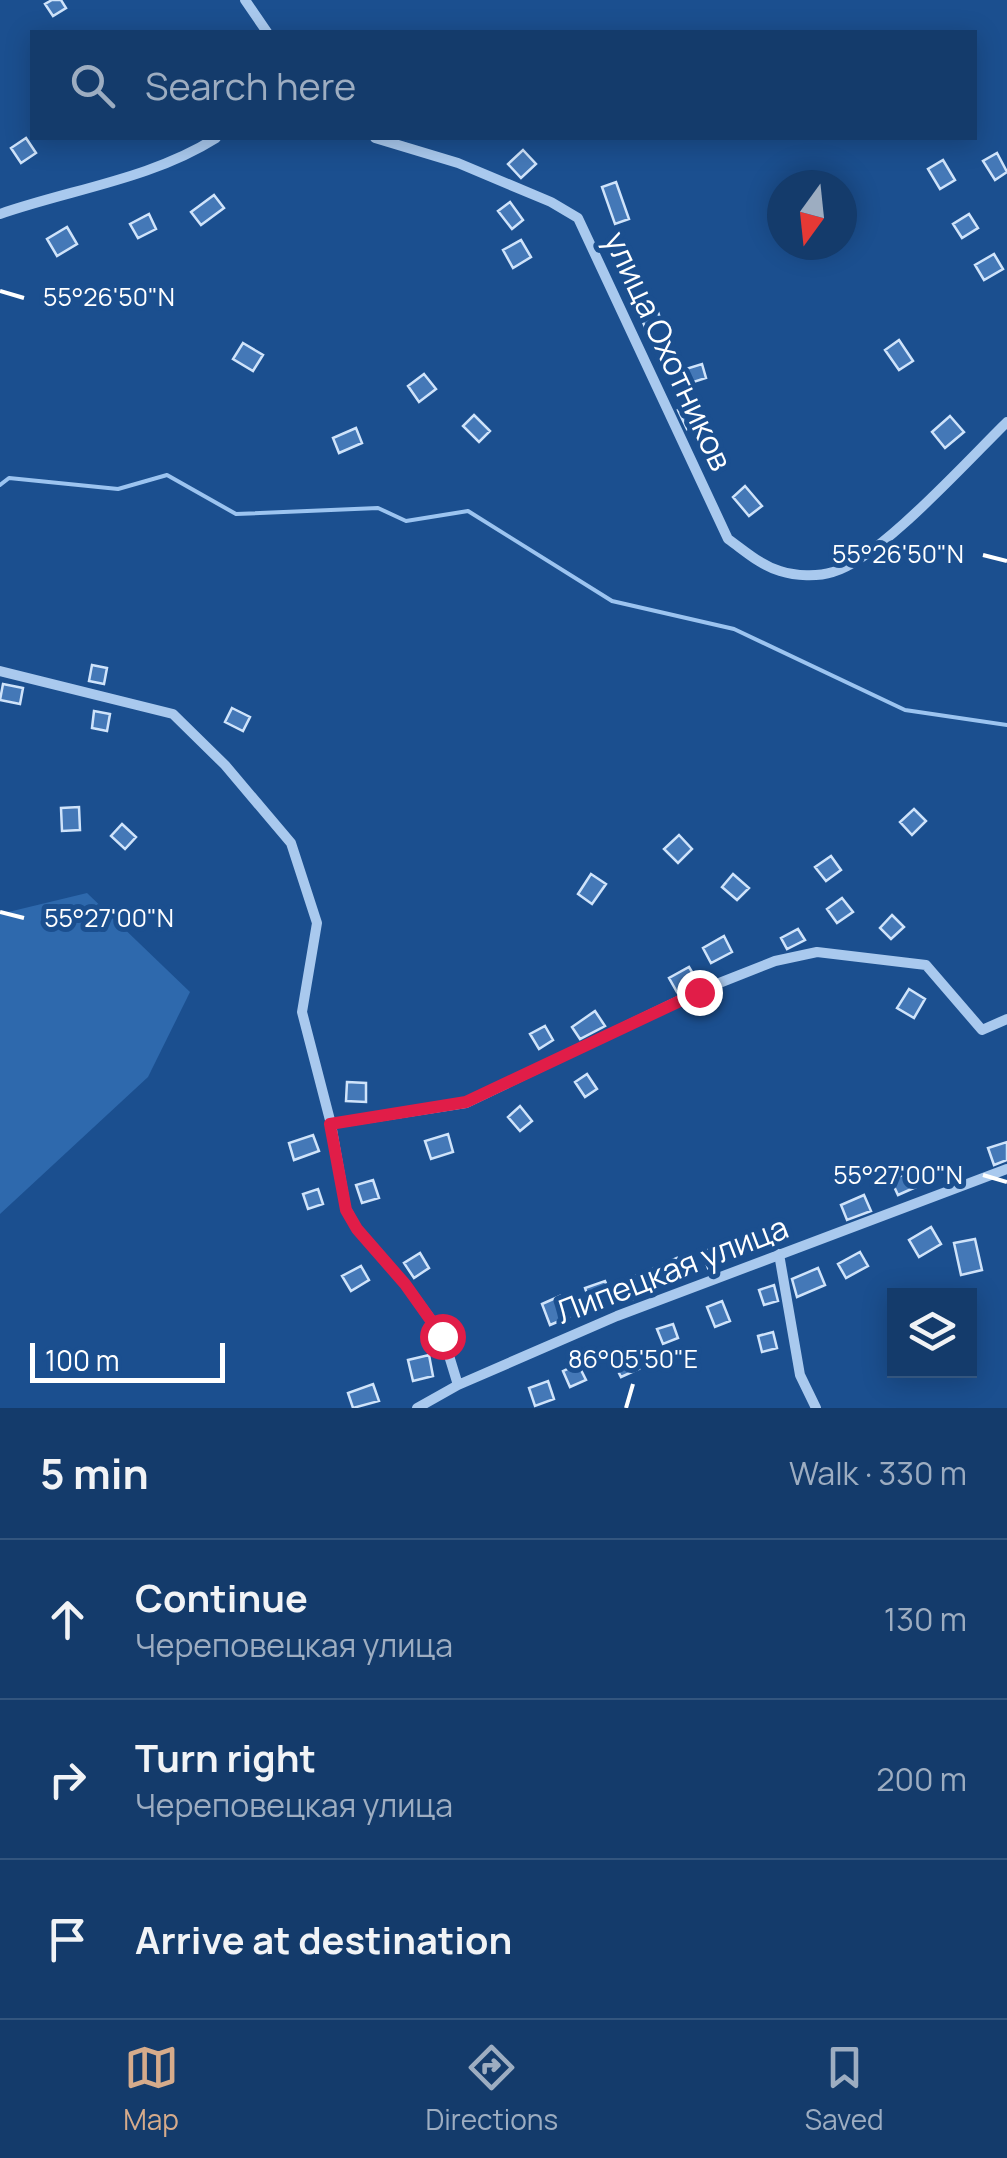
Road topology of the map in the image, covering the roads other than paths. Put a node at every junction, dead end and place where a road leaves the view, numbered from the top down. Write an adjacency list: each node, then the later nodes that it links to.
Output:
1 (246, 0): 2 (street)
2 (265, 30)
3 (213, 140): 5 (street)
4 (382, 140): 6 (street, улица Охотников)
5 (0, 214)
6 (1007, 422)
7 (0, 671): 9 (street)
8 (1007, 1018): 9 (street)
9 (330, 1124): 12 (street)
10 (1007, 1169): 11 (street, Липецкая улица)
11 (779, 1254): 12 (street, Липецкая улица); 14 (street)
12 (458, 1385): 13 (street, Липецкая улица)
13 (417, 1408)
14 (816, 1408)

